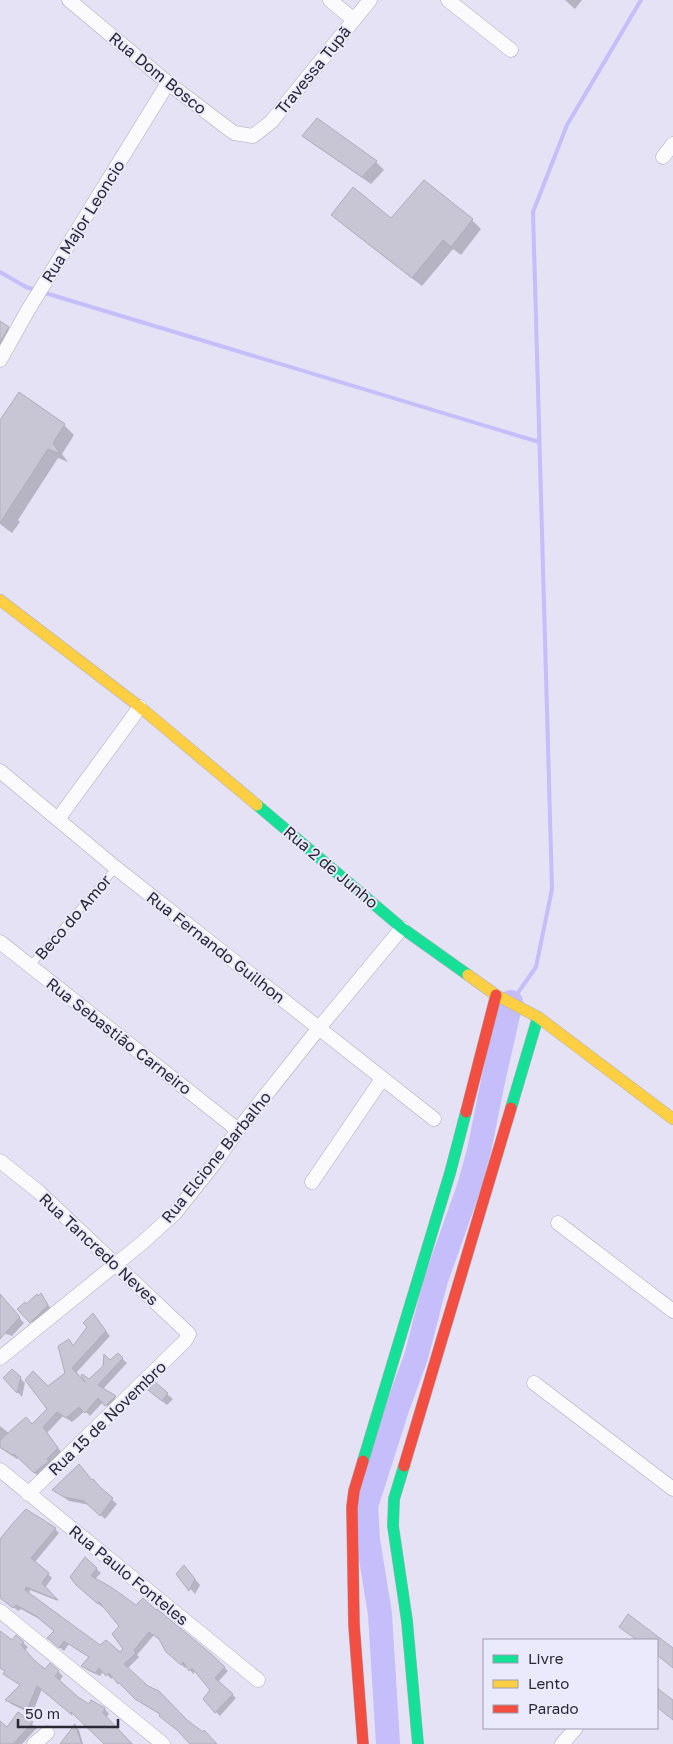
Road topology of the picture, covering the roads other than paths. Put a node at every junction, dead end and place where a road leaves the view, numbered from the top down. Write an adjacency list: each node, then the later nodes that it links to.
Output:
1 (69, 0): 7 (street, Rua Dom Bosco)
2 (330, 0): 5 (street)
3 (370, 0): 5 (street, Travessa Tupã)
4 (448, 0): 6 (street)
5 (354, 20): 8 (street, Travessa Tupã)
6 (511, 50)
7 (168, 83): 8 (street, Rua Dom Bosco); 11 (street, Rua Major Leoncio)
8 (253, 136)
9 (673, 144): 10 (street)
10 (662, 157)
11 (0, 360)
12 (0, 600): 13 (street, Rua 2 de Junho)
13 (140, 707): 15 (street); 17 (street, Rua 2 de Junho)
14 (0, 772): 15 (street, Rua Fernando Guilhon)
15 (58, 819): 16 (street, Rua Fernando Guilhon)
16 (116, 868): 19 (lane, Beco do Amor); 22 (street, Rua Fernando Guilhon)
17 (402, 928): 20 (street, Rua 2 de Junho); 22 (street, Rua Elcione Barbalho)
18 (0, 942): 19 (street, Rua Sebastião Carneiro)
19 (30, 966): 26 (street, Rua Sebastião Carneiro)
20 (496, 995): 21 (street, Rua 2 de Junho); 44 (street)
21 (538, 1018): 24 (street, Rua 2 de Junho); 45 (street)
22 (319, 1028): 23 (street, Rua Fernando Guilhon); 26 (street, Rua Elcione Barbalho)
23 (382, 1079): 25 (street, Rua Fernando Guilhon); 28 (street)
24 (673, 1118)
25 (434, 1120)
26 (238, 1130): 30 (street, Rua Elcione Barbalho)
27 (0, 1161): 30 (street, Rua Tancredo Neves)
28 (312, 1182)
29 (558, 1223): 31 (street)
30 (116, 1264): 32 (street, Rua Tancredo Neves); 33 (street, Rua Elcione Barbalho)
31 (673, 1311)
32 (185, 1341): 37 (street, Rua 15 de Novembro)
33 (2, 1352)
34 (534, 1383): 36 (street)
35 (0, 1470): 37 (street, Rua Paulo Fonteles)
36 (673, 1489)
37 (28, 1494): 39 (street, Rua Paulo Fonteles)
38 (0, 1611): 43 (street)
39 (258, 1680)
40 (575, 1729): 46 (street)
41 (47, 1733): 42 (street)
42 (34, 1744)
43 (163, 1744)
44 (363, 1744)
45 (418, 1744)
46 (562, 1744)

